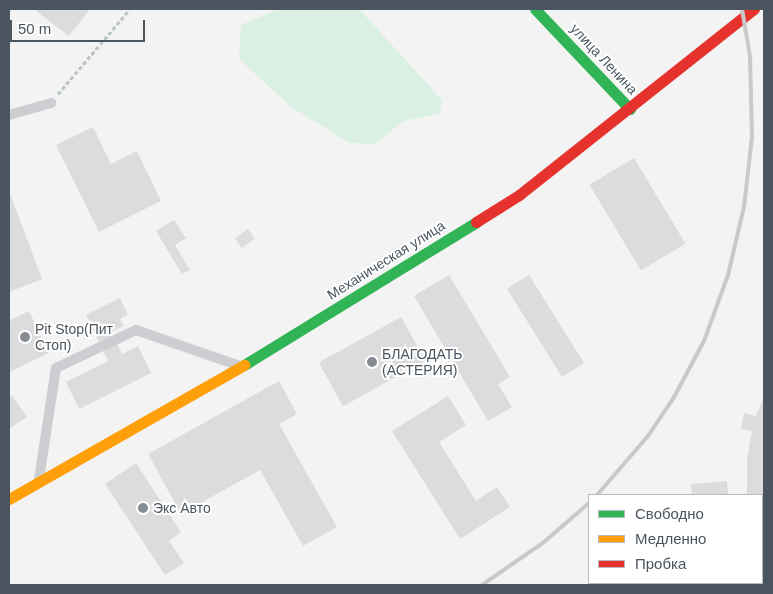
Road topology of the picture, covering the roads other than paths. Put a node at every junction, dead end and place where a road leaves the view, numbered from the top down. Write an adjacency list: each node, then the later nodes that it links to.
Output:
1 (535, 9): 4 (main road, улица Ленина)
2 (754, 9): 4 (main road, Механическая улица)
3 (50, 103): 5 (lane)
4 (630, 109): 6 (main road, Механическая улица)
5 (9, 115)
6 (243, 367): 7 (main road, Механическая улица); 7 (lane)
7 (38, 482): 8 (main road, Механическая улица)
8 (9, 499)

